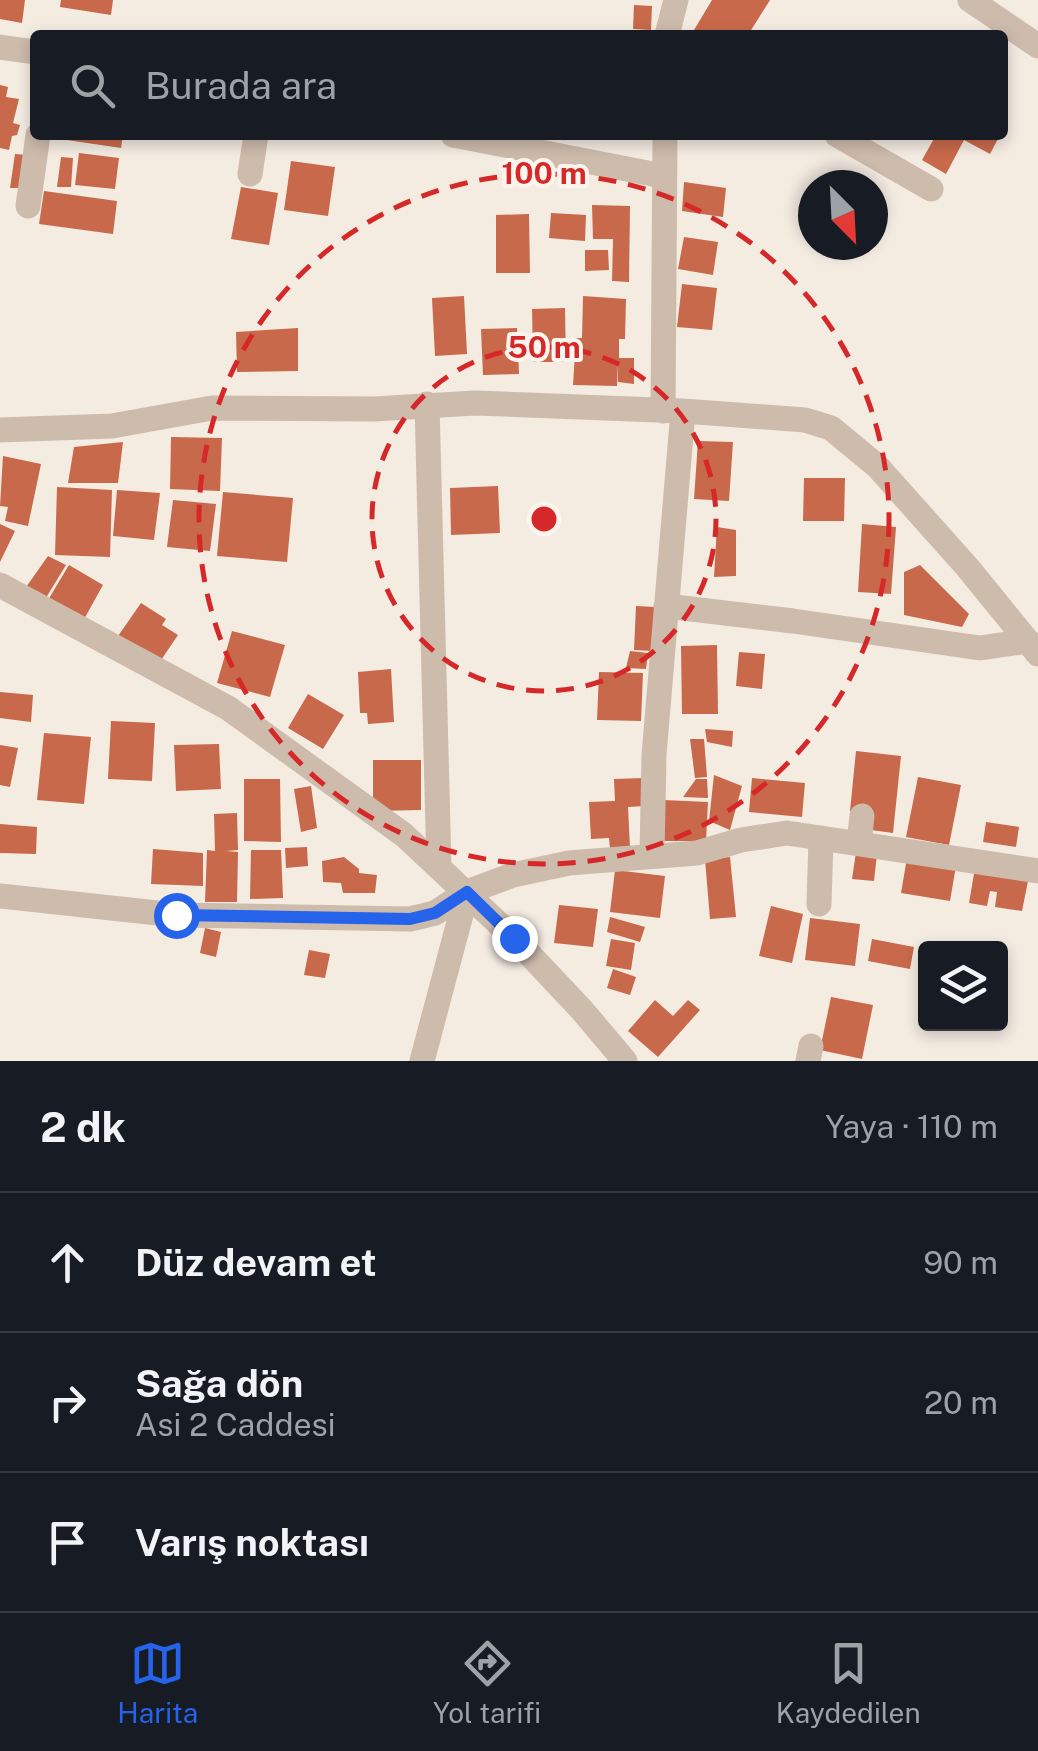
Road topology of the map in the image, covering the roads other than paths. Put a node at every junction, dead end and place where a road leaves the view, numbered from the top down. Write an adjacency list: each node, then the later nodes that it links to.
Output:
1 (676, 0): 3 (street)
2 (970, 0): 4 (street)
3 (667, 30)
4 (1038, 46)
5 (0, 47): 6 (street)
6 (30, 51)
7 (37, 140): 15 (street)
8 (255, 140): 12 (street)
9 (479, 140): 13 (street)
10 (666, 140): 13 (street)
11 (846, 140): 14 (street)
12 (250, 174)
13 (663, 176): 17 (street)
14 (931, 188)
15 (28, 206)
16 (428, 404): 17 (street); 18 (street); 26 (street)
17 (673, 411): 20 (street); 21 (street)
18 (0, 430)
19 (2, 595): 26 (street)
20 (666, 606): 21 (street); 25 (street)
21 (1033, 648)
22 (862, 816): 24 (street)
23 (822, 838): 24 (street); 25 (street); 30 (street)
24 (859, 843): 27 (street)
25 (652, 854): 28 (street)
26 (439, 867): 28 (street)
27 (1038, 871)
28 (467, 892): 29 (street); 31 (street); 32 (street)
29 (0, 896)
30 (819, 904)
31 (422, 1061)
32 (625, 1061)

